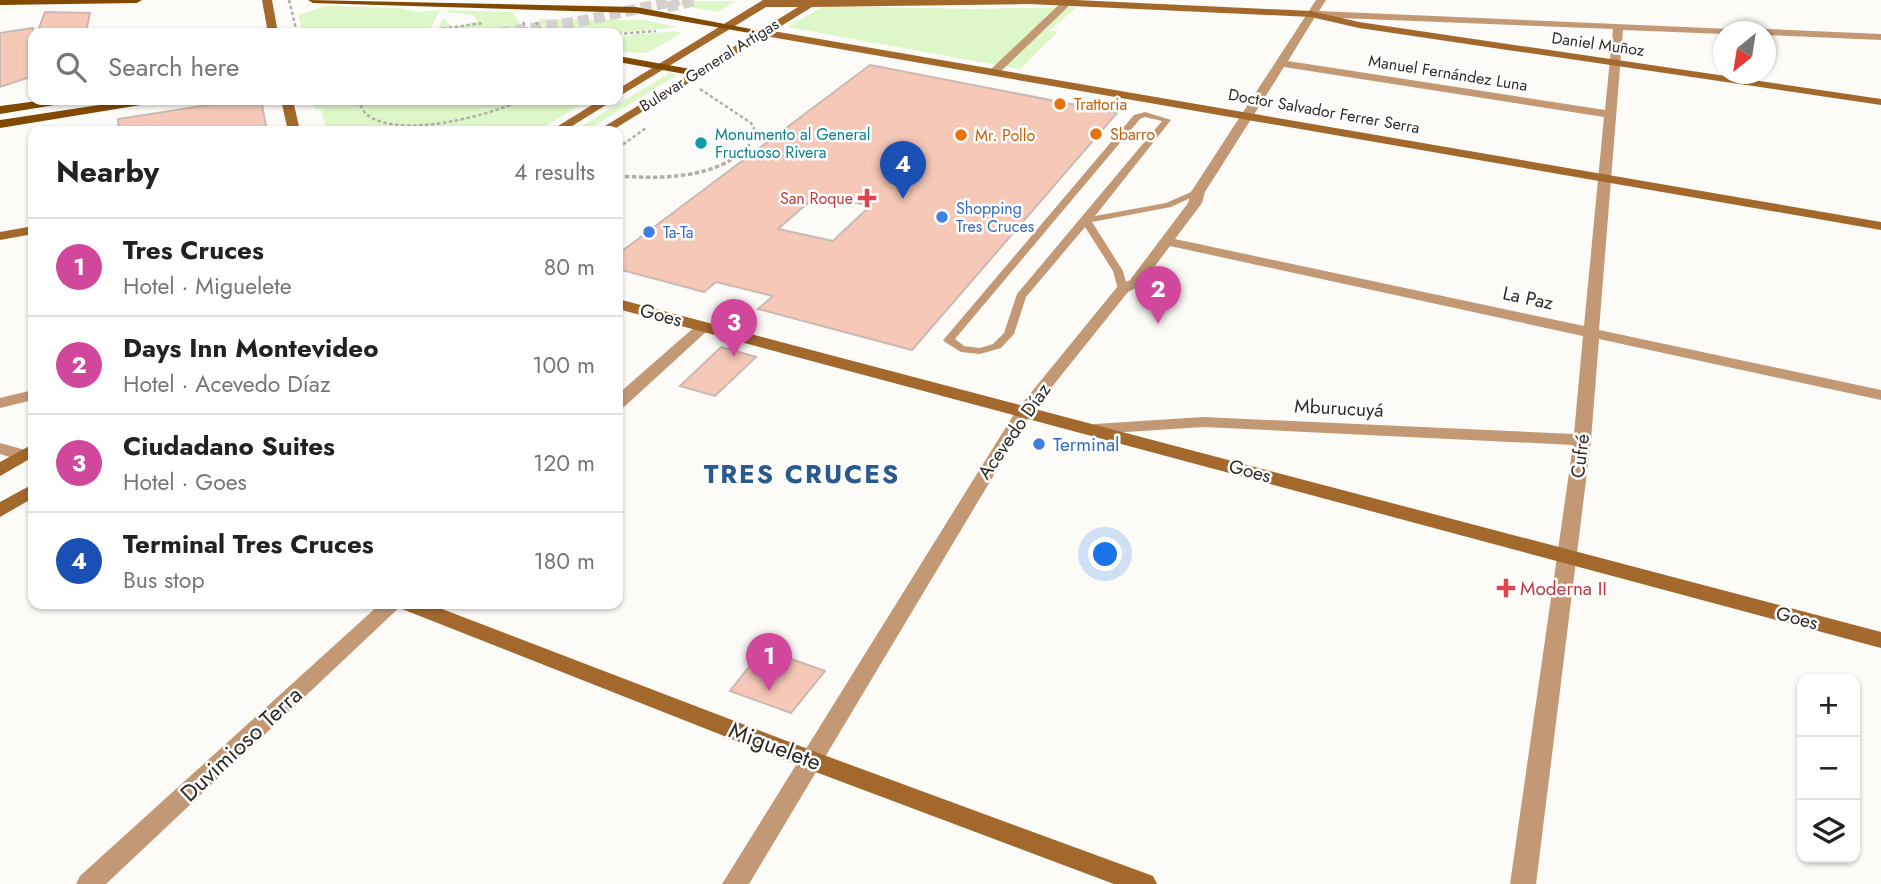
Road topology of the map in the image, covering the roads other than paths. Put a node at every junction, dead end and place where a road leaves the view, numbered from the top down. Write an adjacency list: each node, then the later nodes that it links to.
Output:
1 (136, 0): 8 (main road)
2 (267, 0): 14 (street)
3 (313, 0): 12 (main road)
4 (1014, 0): 6 (street)
5 (1321, 0): 11 (street, Acevedo Díaz)
6 (1036, 1): 7 (street, Daniel Muñoz); 10 (street)
7 (1069, 1): 11 (street, Daniel Muñoz); 23 (street)
8 (0, 2)
9 (766, 2): 10 (street); 12 (street, Bulevar General Artigas)
10 (812, 2): 16 (street, Bulevar General Artigas)
11 (1311, 14): 13 (street); 20 (street, Acevedo Díaz); 21 (street, Daniel Muñoz)
12 (727, 26): 16 (main road); 22 (street, Bulevar General Artigas)
13 (1618, 26): 15 (street); 21 (street, Cufré)
14 (272, 28)
15 (1713, 30)
16 (761, 32): 23 (street, Doctor Salvador Ferrer Serra); 24 (street, Bulevar General Artigas)
17 (1776, 32): 18 (street)
18 (1881, 37)
19 (623, 60): 22 (main road)
20 (1282, 63): 35 (street, Manuel Fernández Luna); 36 (street, Acevedo Díaz)
21 (1615, 63): 27 (street, Daniel Muñoz); 35 (street, Cufré)
22 (662, 67): 24 (main road); 25 (street, Bulevar General Artigas)
23 (994, 72): 36 (street, Doctor Salvador Ferrer Serra)
24 (696, 73): 41 (street, Bulevar General Artigas)
25 (623, 90)
26 (28, 100): 28 (main road)
27 (1881, 103)
28 (0, 104)
29 (33, 105): 34 (main road)
30 (81, 105): 37 (main road)
31 (121, 105): 38 (main road)
32 (288, 105): 39 (street)
33 (600, 105): 40 (street, Bulevar General Artigas)
34 (0, 110)
35 (1610, 114): 42 (street, Cufré)
36 (1246, 115): 42 (street, Doctor Salvador Ferrer Serra); 43 (street, Acevedo Díaz)
37 (0, 118)
38 (0, 124)
39 (293, 126)
40 (564, 126)
41 (611, 126)
42 (1603, 177): 45 (street, Doctor Salvador Ferrer Serra); 52 (street, Cufré)
43 (1198, 192): 44 (lane); 48 (street, Acevedo Díaz)
44 (1086, 220): 44 (lane); 49 (lane)
45 (1881, 226)
46 (28, 231): 47 (street)
47 (0, 236)
48 (1166, 242): 49 (street, Acevedo Díaz); 52 (street, La Paz)
49 (1123, 289): 57 (street, Acevedo Díaz)
50 (623, 305): 51 (street, Goes)
51 (703, 327): 55 (street); 57 (street, Goes)
52 (1593, 333): 53 (street, La Paz); 59 (street, Cufré)
53 (1881, 395)
54 (28, 396): 56 (street)
55 (623, 399)
56 (0, 403)
57 (1024, 411): 58 (street, Goes); 70 (street, Acevedo Díaz)
58 (1095, 429): 59 (street, Mburucuyá); 66 (street, Goes)
59 (1582, 440): 66 (street, Cufré)
60 (0, 448): 61 (street)
61 (28, 454)
62 (28, 455): 63 (street)
63 (0, 470)
64 (28, 493): 65 (street)
65 (0, 511)
66 (1568, 557): 69 (street, Goes); 74 (street, Cufré)
67 (388, 609): 71 (street, Duvimioso Terra)
68 (422, 609): 70 (street, Miguelete)
69 (1881, 640)
70 (813, 761): 72 (street, Acevedo Díaz); 73 (street, Miguelete)
71 (89, 884)
72 (735, 884)
73 (1141, 884)
74 (1523, 884)

